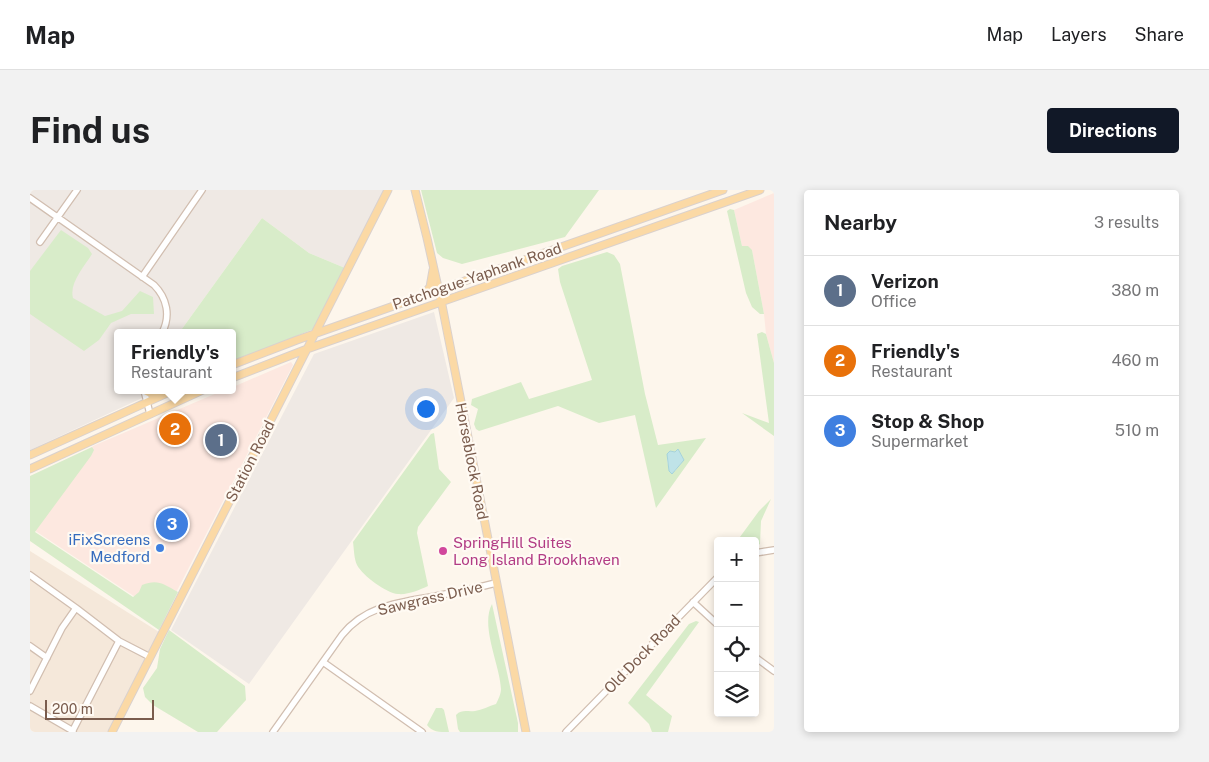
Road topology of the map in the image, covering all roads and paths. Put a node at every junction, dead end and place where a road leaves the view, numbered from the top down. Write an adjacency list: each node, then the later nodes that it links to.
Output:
1 (77, 190): 9 (street)
2 (202, 190): 14 (street)
3 (388, 190): 21 (main road, Station Road)
4 (415, 190): 13 (main road, Horseblock Road)
5 (760, 190): 8 (main road, Patchogue-Yaphank Road)
6 (721, 191): 8 (main road); 10 (main road, Patchogue-Yaphank Road)
7 (30, 198): 9 (street)
8 (722, 203): 11 (main road, Patchogue-Yaphank Road)
9 (57, 218): 12 (street); 14 (street)
10 (617, 227): 11 (main road); 15 (main road, Patchogue-Yaphank Road)
11 (621, 239): 17 (main road, Patchogue-Yaphank Road)
12 (40, 242)
13 (434, 266): 15 (main road); 16 (main road, Horseblock Road); 18 (main road)
14 (142, 277): 23 (street)
15 (466, 281): 16 (main road, Patchogue-Yaphank Road)
16 (439, 291): 18 (main road, Patchogue-Yaphank Road); 19 (main road, Horseblock Road)
17 (456, 297): 19 (main road, Patchogue-Yaphank Road); 25 (main road)
18 (417, 298): 22 (main road, Patchogue-Yaphank Road)
19 (441, 302): 20 (main road, Patchogue-Yaphank Road); 25 (main road, Horseblock Road)
20 (412, 312): 25 (main road); 26 (main road, Patchogue-Yaphank Road)
21 (323, 317): 22 (main road); 24 (main road, Station Road)
22 (340, 325): 24 (main road, Patchogue-Yaphank Road)
23 (163, 329)
24 (315, 334): 26 (main road, Station Road); 28 (main road, Patchogue-Yaphank Road)
25 (447, 334): 42 (main road, Horseblock Road)
26 (308, 349): 27 (main road, Patchogue-Yaphank Road); 29 (main road, Station Road)
27 (270, 363): 29 (main road); 30 (main road)
28 (236, 364)
29 (298, 368): 48 (main road, Station Road)
30 (236, 376)
31 (145, 394): 34 (street)
32 (164, 394): 34 (main road)
33 (195, 394): 35 (main road)
34 (146, 402): 35 (street); 36 (main road)
35 (150, 414): 37 (main road)
36 (30, 455)
37 (30, 469)
38 (774, 550): 39 (street)
39 (759, 552)
40 (30, 575): 44 (street)
41 (714, 581): 43 (street, Old Dock Road)
42 (496, 583): 51 (street, Sawgrass Drive); 59 (main road, Horseblock Road)
43 (693, 602): 45 (street); 60 (street, Old Dock Road)
44 (76, 608): 46 (street); 49 (street)
45 (714, 622)
46 (119, 641): 48 (street); 55 (street)
47 (30, 646): 49 (street)
48 (150, 657): 56 (main road, Station Road)
49 (47, 658): 53 (street)
50 (759, 660): 52 (street)
51 (323, 662): 57 (street, Sawgrass Drive); 58 (street)
52 (774, 671)
53 (30, 691)
54 (30, 706): 55 (street)
55 (73, 732)
56 (112, 732)
57 (273, 732)
58 (422, 732)
59 (526, 732)
60 (566, 732)

